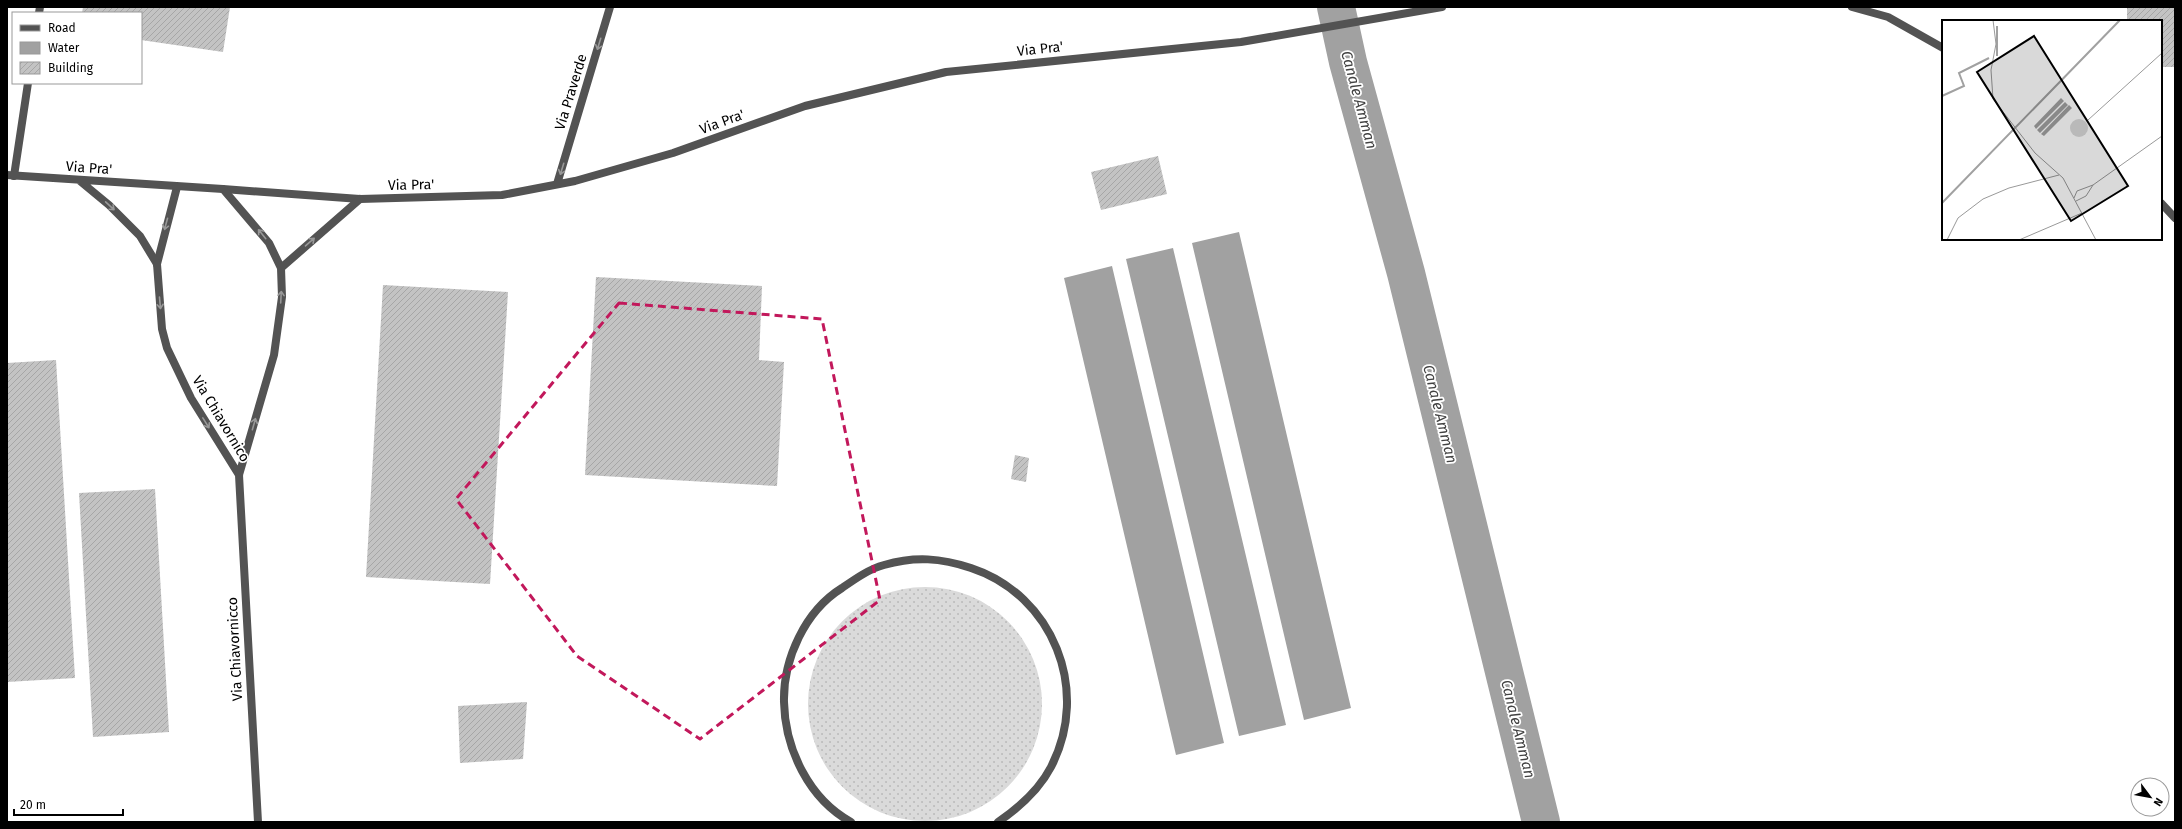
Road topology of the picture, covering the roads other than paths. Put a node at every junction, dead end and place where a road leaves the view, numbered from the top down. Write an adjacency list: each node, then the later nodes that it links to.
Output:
1 (610, 7): 8 (street, Via Praverde, one-way to 8)
2 (1442, 7): 8 (street, Via Pra')
3 (1852, 7): 4 (street)
4 (1942, 47)
5 (28, 84): 6 (street)
6 (10, 176): 7 (street, Via Pra')
7 (80, 181): 9 (street, Via Pra'); 14 (street, Via Chiavornico, one-way to 14)
8 (558, 184): 11 (street, Via Pra')
9 (177, 186): 10 (street, Via Pra'); 14 (street, Via Chiavornico, one-way to 14)
10 (223, 189): 11 (street, Via Pra'); 15 (street, Via Chiavornico, one-way to 10)
11 (360, 199): 15 (street, one-way to 11)
12 (2162, 204): 13 (street)
13 (2175, 218)
14 (157, 264): 16 (street, Via Chiavornico, one-way to 16)
15 (281, 268): 16 (street, Via Chiavornico, one-way to 15)
16 (239, 474): 17 (street, Via Chiavornicco)
17 (258, 822)
18 (852, 822): 19 (street)
19 (998, 822)

